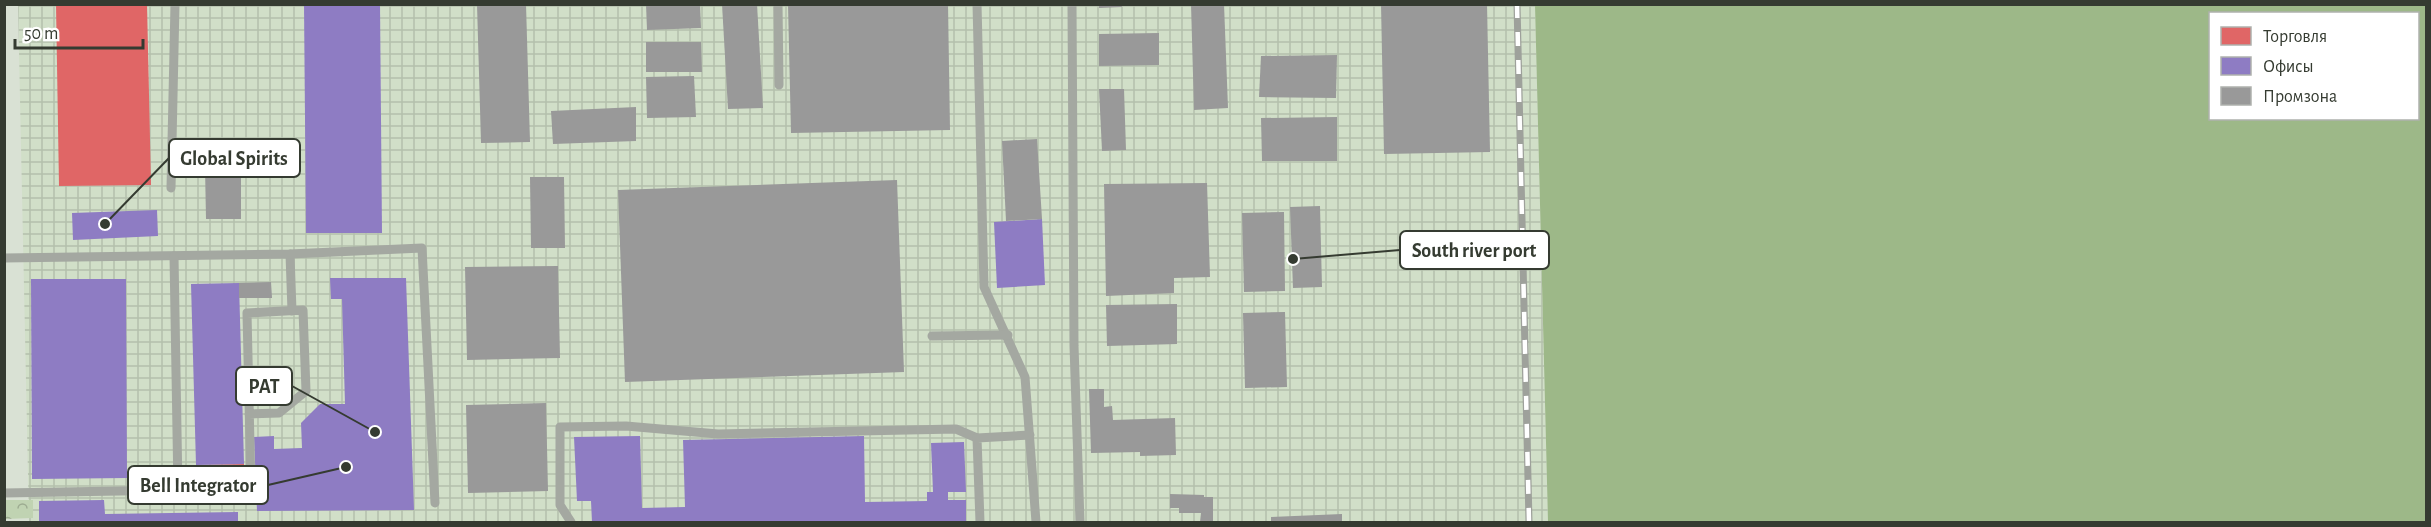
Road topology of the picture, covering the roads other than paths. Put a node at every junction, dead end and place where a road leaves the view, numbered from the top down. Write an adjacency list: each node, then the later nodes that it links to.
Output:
1 (175, 4): 6 (lane)
2 (778, 4): 5 (lane)
3 (977, 4): 11 (lane)
4 (1072, 4): 22 (lane)
5 (779, 85)
6 (171, 188)
7 (290, 254): 8 (lane); 10 (lane); 18 (lane)
8 (174, 256): 9 (lane); 16 (lane)
9 (4, 258)
10 (292, 311): 13 (lane); 13 (lane)
11 (1008, 335): 12 (lane); 14 (lane)
12 (932, 336)
13 (249, 414): 16 (lane)
14 (1030, 435): 15 (lane); 21 (lane)
15 (976, 438): 19 (lane); 20 (lane)
16 (178, 490): 17 (lane)
17 (4, 493)
18 (435, 503)
19 (571, 522)
20 (980, 522)
21 (1036, 522)
22 (1080, 522)

